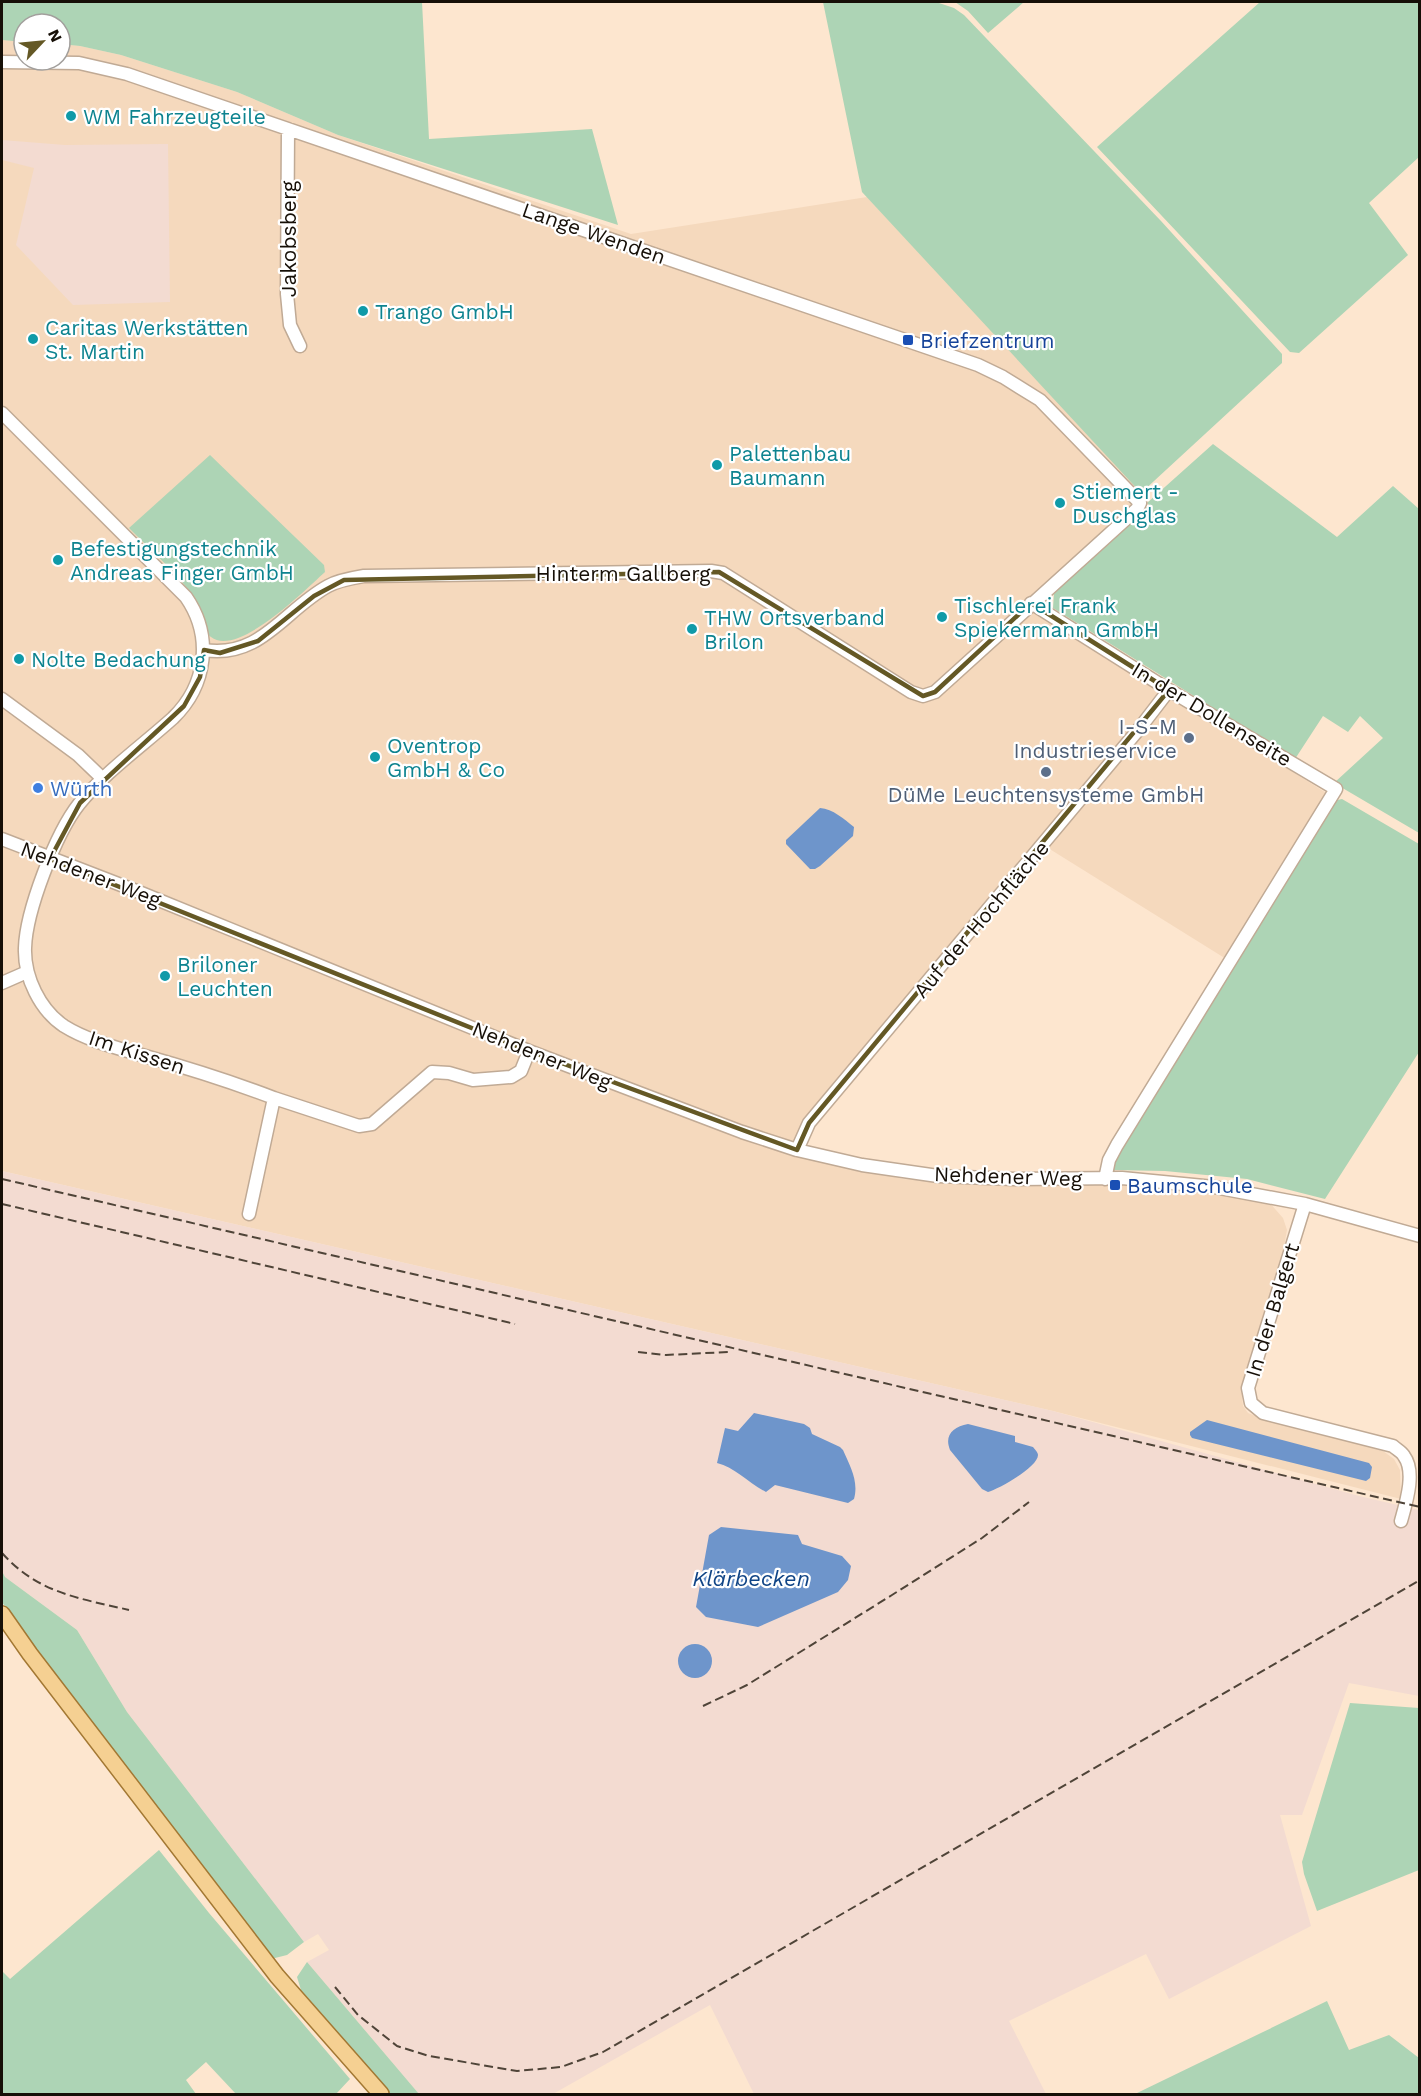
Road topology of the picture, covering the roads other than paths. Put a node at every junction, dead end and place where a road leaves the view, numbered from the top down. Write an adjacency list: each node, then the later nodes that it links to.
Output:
1 (2, 62): 2 (street, Lange Wenden)
2 (288, 129): 3 (street, Jakobsberg); 5 (street, Lange Wenden)
3 (300, 346)
4 (2, 413): 6 (street)
5 (1031, 603): 6 (street, Hinterm Gallberg); 7 (street, In der Dollenseite)
6 (204, 650): 9 (street)
7 (1170, 690): 10 (street, In der Dollenseite); 17 (street, Auf der Hochfläche)
8 (2, 699): 9 (street)
9 (104, 780): 12 (street)
10 (1336, 789): 18 (street, Nehdener Weg)
11 (2, 839): 12 (street, Nehdener Weg)
12 (50, 859): 13 (street, Im Kissen); 15 (street, Nehdener Weg)
13 (27, 972): 14 (street); 16 (street, Im Kissen)
14 (2, 983)
15 (529, 1051): 16 (street, Im Kissen); 17 (street, Nehdener Weg)
16 (274, 1098): 20 (street)
17 (797, 1150): 18 (street, Nehdener Weg)
18 (1105, 1179): 19 (street, Nehdener Weg)
19 (1305, 1203): 21 (street, Nehdener Weg); 22 (street, In der Balgert)
20 (249, 1214)
21 (1419, 1236)
22 (1401, 1521)
23 (2, 1614): 24 (main road)
24 (381, 2094)

